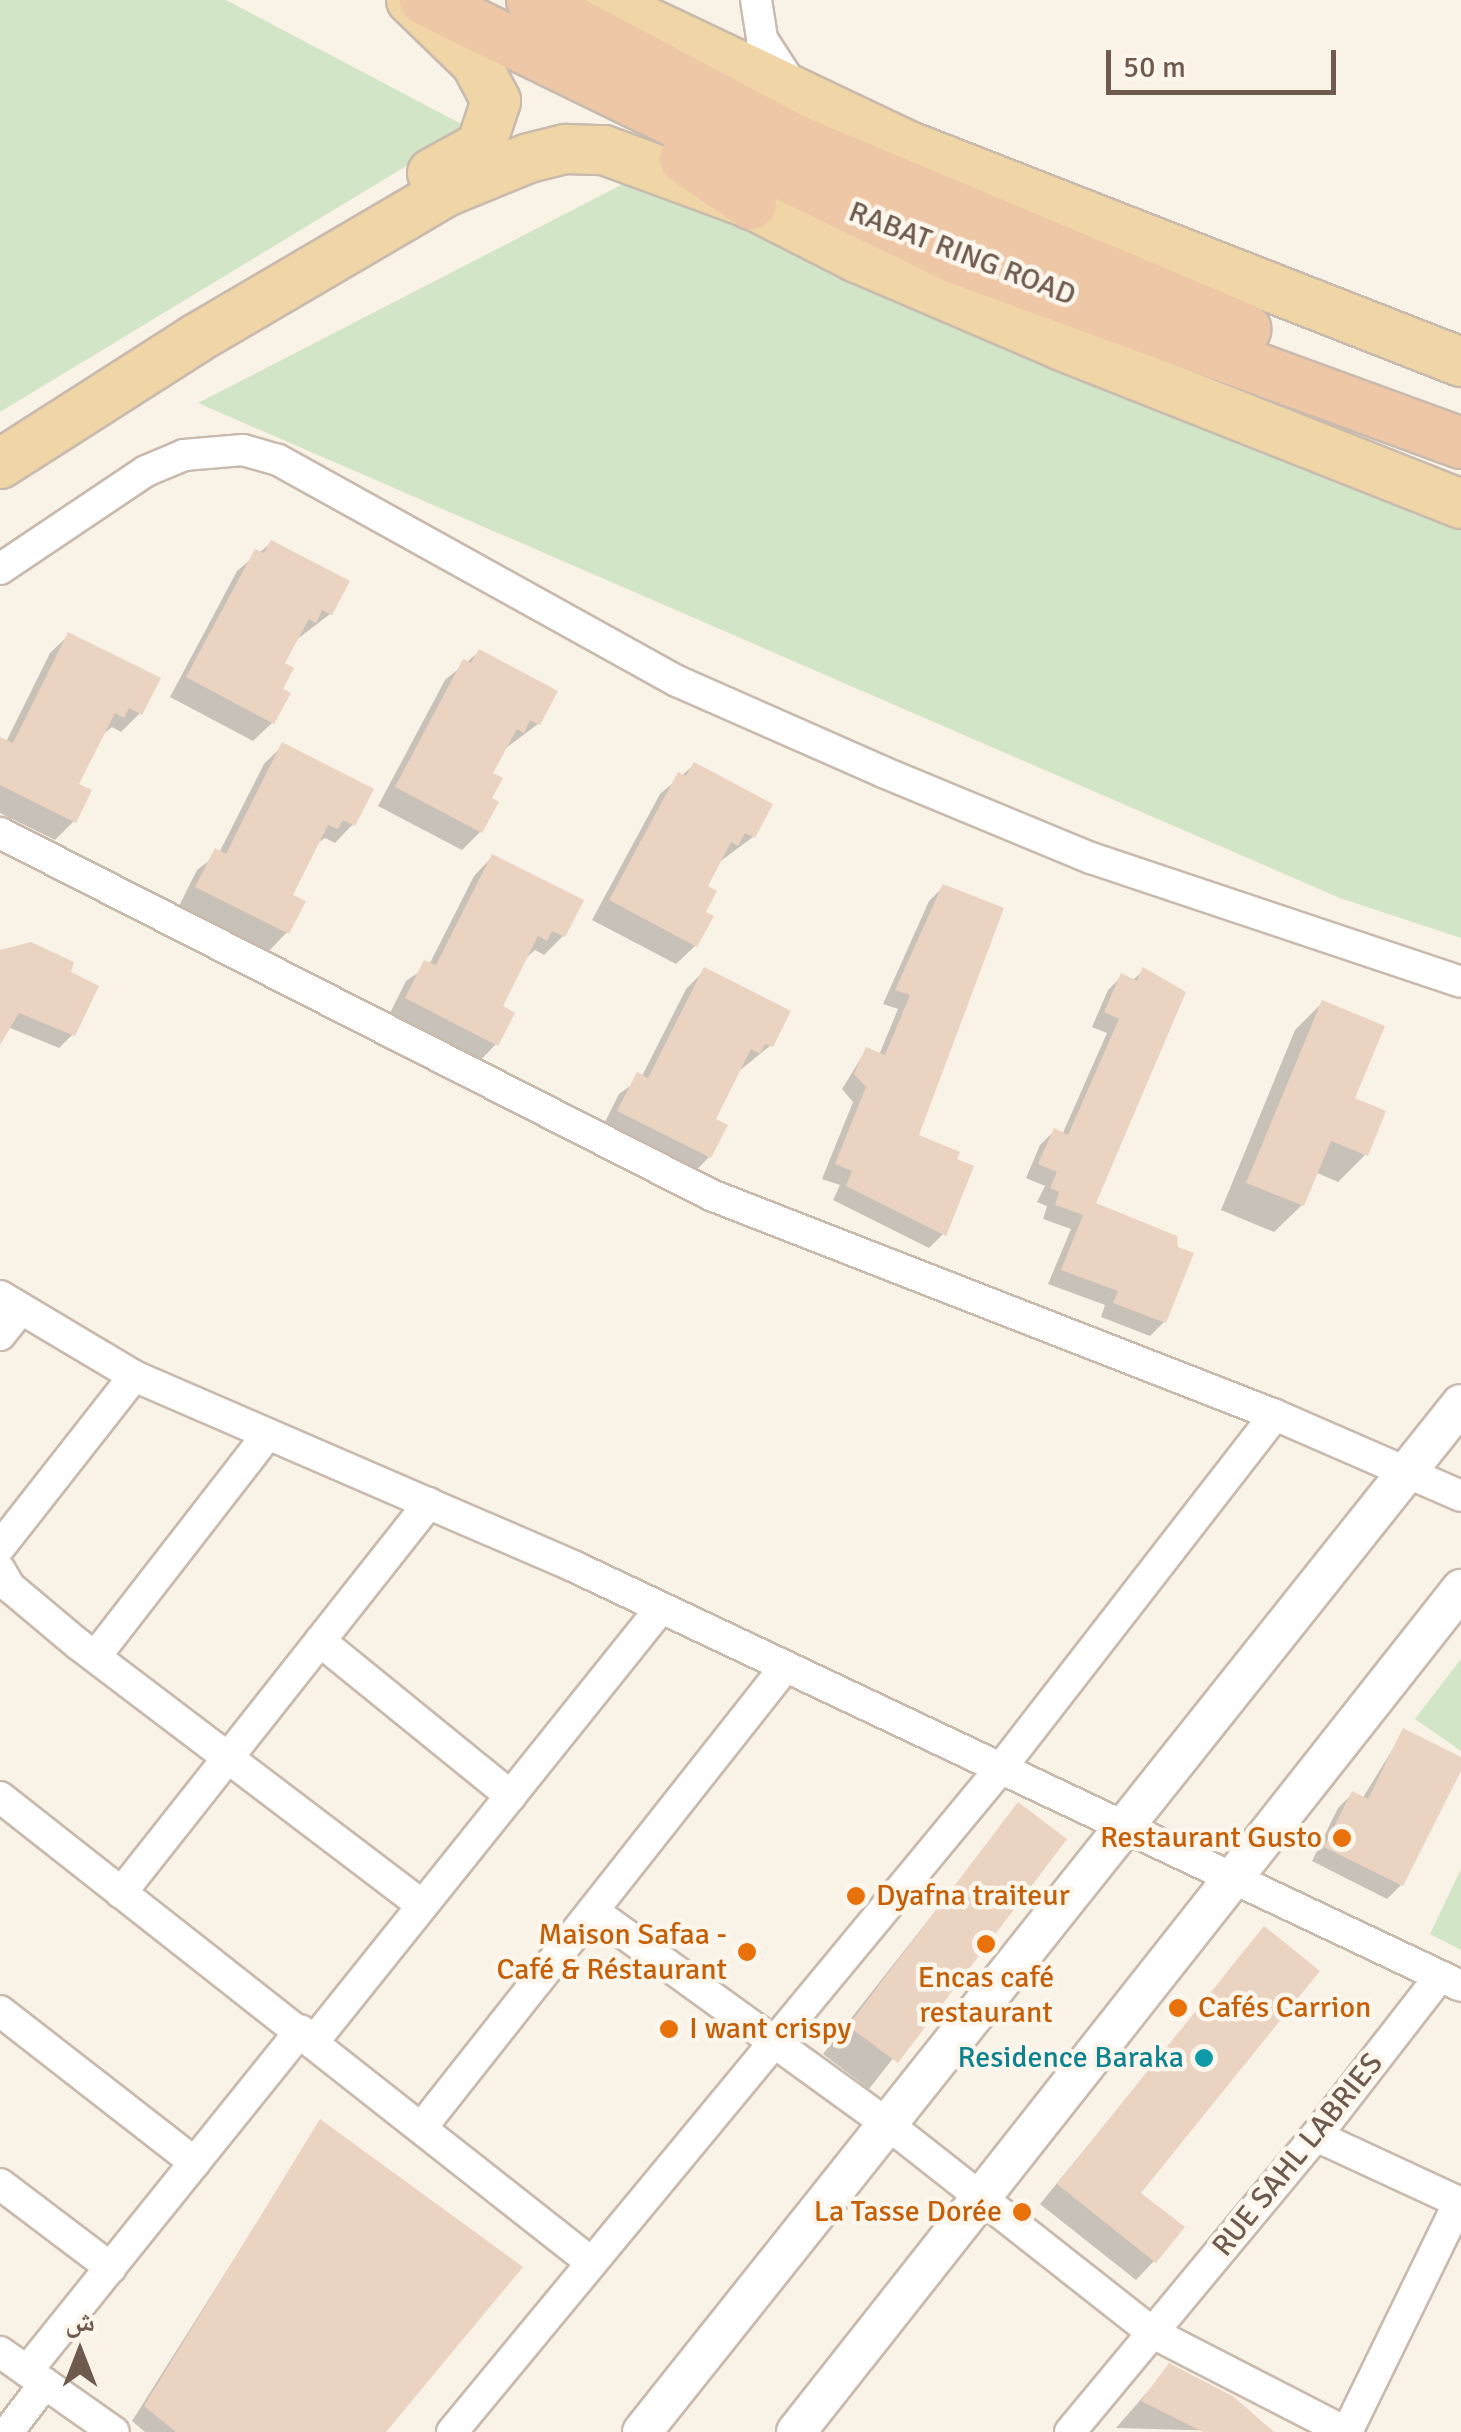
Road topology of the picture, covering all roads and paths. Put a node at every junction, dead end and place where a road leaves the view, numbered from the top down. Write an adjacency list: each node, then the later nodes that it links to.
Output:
1 (412, 0): 11 (main road)
2 (426, 0): 6 (highway, RABAT RING ROAD)
3 (532, 0): 10 (highway, RABAT RING ROAD)
4 (602, 0): 7 (main road)
5 (756, 0): 7 (street)
6 (484, 30): 8 (highway); 12 (highway, RABAT RING ROAD)
7 (818, 106): 9 (main road)
8 (751, 204): 13 (main road); 14 (main road)
9 (1461, 362)
10 (1461, 408)
11 (0, 430)
12 (1461, 443)
13 (0, 464)
14 (1461, 504)
15 (0, 569): 17 (street)
16 (7, 845): 22 (street)
17 (1461, 982)
18 (11, 1302): 19 (street); 20 (street)
19 (0, 1336)
20 (134, 1376): 23 (street); 27 (street)
21 (1461, 1404): 24 (street)
22 (1275, 1415): 24 (street); 35 (street)
23 (268, 1434): 26 (street); 32 (street)
24 (1407, 1471): 25 (street); 38 (street)
25 (1461, 1496)
26 (429, 1503): 30 (street); 31 (street)
27 (0, 1547)
28 (0, 1570): 32 (street)
29 (1461, 1589): 39 (street)
30 (661, 1608): 33 (street); 36 (street)
31 (320, 1641): 34 (street); 36 (street)
32 (95, 1656): 34 (street)
33 (786, 1666): 35 (street); 42 (street)
34 (231, 1754): 40 (street); 41 (street)
35 (1001, 1768): 38 (street); 46 (street)
36 (511, 1796): 41 (street)
37 (0, 1797): 40 (street)
38 (1130, 1824): 39 (street); 47 (street)
39 (1233, 1874): 43 (street); 52 (street)
40 (121, 1893): 45 (street)
41 (420, 1904): 45 (street)
42 (593, 1911): 46 (street); 48 (street)
43 (1450, 1980): 49 (street, RUE SAHL LABRIES)
44 (0, 2011): 50 (street)
45 (308, 2036): 48 (street); 50 (street)
46 (771, 2043): 47 (street); 54 (street)
47 (890, 2126): 52 (street); 63 (street)
48 (422, 2127): 54 (street)
49 (1316, 2136): 53 (street); 56 (street, RUE SAHL LABRIES)
50 (195, 2163): 55 (street)
51 (0, 2184): 55 (street)
52 (978, 2199): 56 (street); 64 (street)
53 (1460, 2202): 59 (street)
54 (592, 2262): 62 (street)
55 (111, 2268): 58 (street)
56 (1152, 2332): 59 (street); 65 (street, RUE SAHL LABRIES)
57 (0, 2352): 58 (street)
58 (36, 2377): 60 (street); 61 (street)
59 (1331, 2429)
60 (8, 2432)
61 (114, 2432)
62 (452, 2432)
63 (642, 2432)
64 (796, 2432)
65 (1070, 2432)

